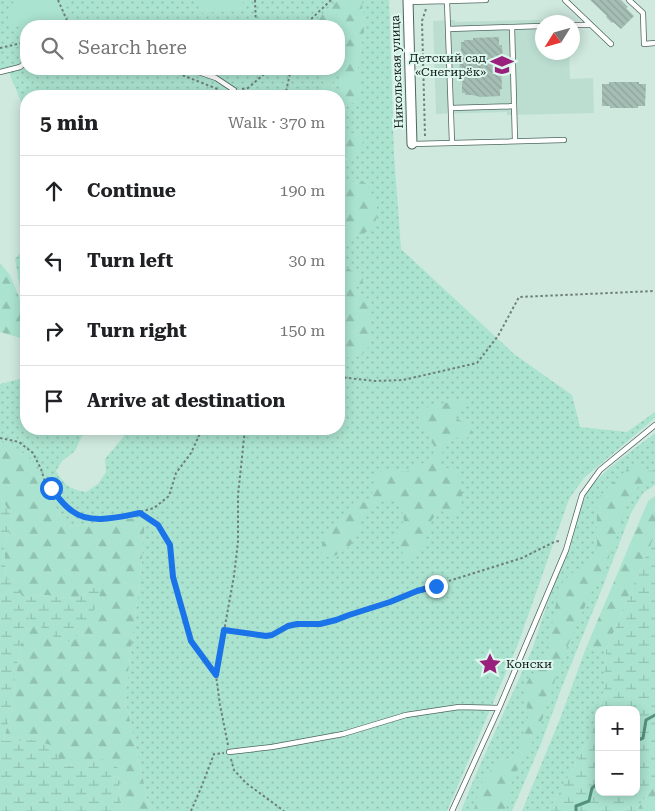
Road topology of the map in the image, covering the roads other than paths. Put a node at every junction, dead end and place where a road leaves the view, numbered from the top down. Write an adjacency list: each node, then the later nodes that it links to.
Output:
1 (486, 0): 5 (lane)
2 (565, 0): 6 (lane)
3 (629, 0): 12 (lane)
4 (408, 1): 5 (lane); 22 (street, Никольская улица)
5 (448, 1): 10 (lane)
6 (591, 25): 8 (lane); 11 (lane)
7 (535, 26): 9 (lane)
8 (580, 26)
9 (512, 27): 10 (lane); 17 (lane)
10 (448, 29): 18 (lane)
11 (611, 44)
12 (655, 44)
13 (20, 67): 14 (lane)
14 (0, 72)
15 (207, 75): 16 (lane)
16 (234, 90)
17 (514, 106): 18 (lane); 20 (lane)
18 (451, 108): 21 (lane)
19 (564, 140): 20 (lane)
20 (515, 141): 21 (lane)
21 (452, 143): 22 (lane)
22 (412, 144)
23 (655, 425): 24 (lane)
24 (499, 708): 25 (lane); 26 (lane)
25 (229, 752)
26 (452, 811)

